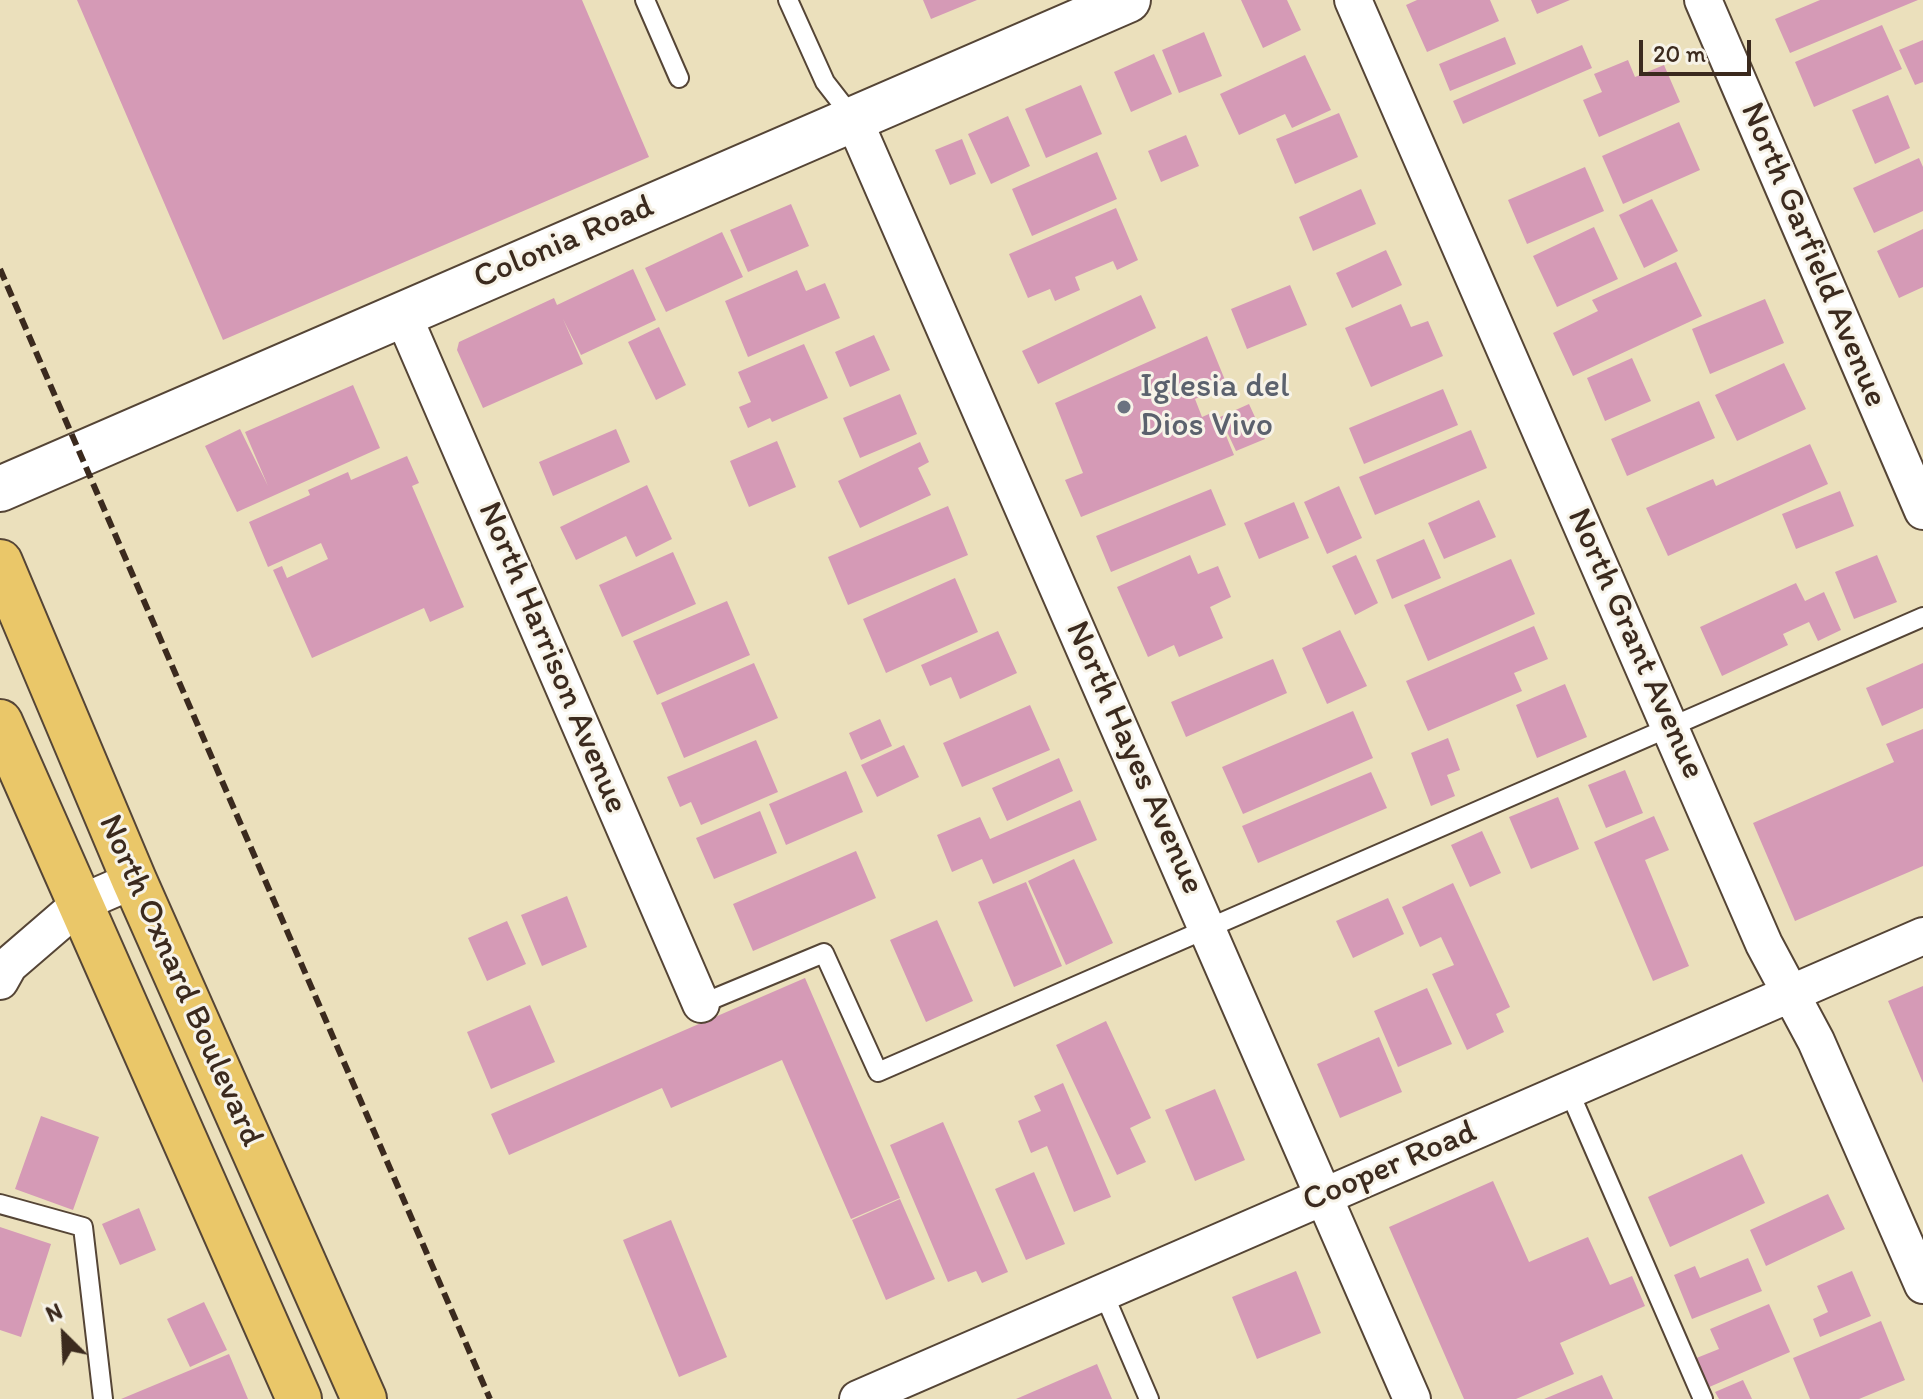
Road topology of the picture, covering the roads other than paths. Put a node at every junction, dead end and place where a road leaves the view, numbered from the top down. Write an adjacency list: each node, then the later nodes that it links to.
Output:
1 (645, 0): 6 (lane)
2 (788, 0): 7 (lane)
3 (1128, 0): 7 (street, Colonia Road)
4 (1353, 0): 14 (street, North Grant Avenue)
5 (1703, 0): 10 (street, North Garfield Avenue)
6 (679, 78)
7 (853, 118): 8 (street, Colonia Road); 17 (street, North Hayes Avenue)
8 (402, 313): 9 (street, Colonia Road); 21 (street, North Harrison Avenue)
9 (0, 489)
10 (1923, 511)
11 (0, 562): 15 (main road, North Oxnard Boulevard)
12 (1923, 617): 14 (lane)
13 (0, 722): 16 (main road, North Oxnard Boulevard)
14 (1671, 727): 17 (lane); 20 (street, North Grant Avenue)
15 (134, 880): 16 (street); 30 (main road, North Oxnard Boulevard)
16 (81, 903): 19 (street); 29 (main road, North Oxnard Boulevard)
17 (1209, 929): 21 (lane); 23 (street, North Hayes Avenue)
18 (1923, 936): 20 (street, Cooper Road)
19 (0, 981)
20 (1791, 994): 22 (street, Cooper Road); 25 (street, North Grant Avenue)
21 (701, 1004)
22 (1569, 1091): 23 (street, Cooper Road); 33 (lane)
23 (1324, 1195): 26 (street, Cooper Road); 32 (street, North Hayes Avenue)
24 (0, 1204): 28 (lane)
25 (1923, 1285)
26 (1103, 1292): 27 (street, Cooper Road); 31 (lane)
27 (875, 1396)
28 (103, 1399)
29 (299, 1399)
30 (364, 1399)
31 (1149, 1399)
32 (1412, 1399)
33 (1703, 1399)

